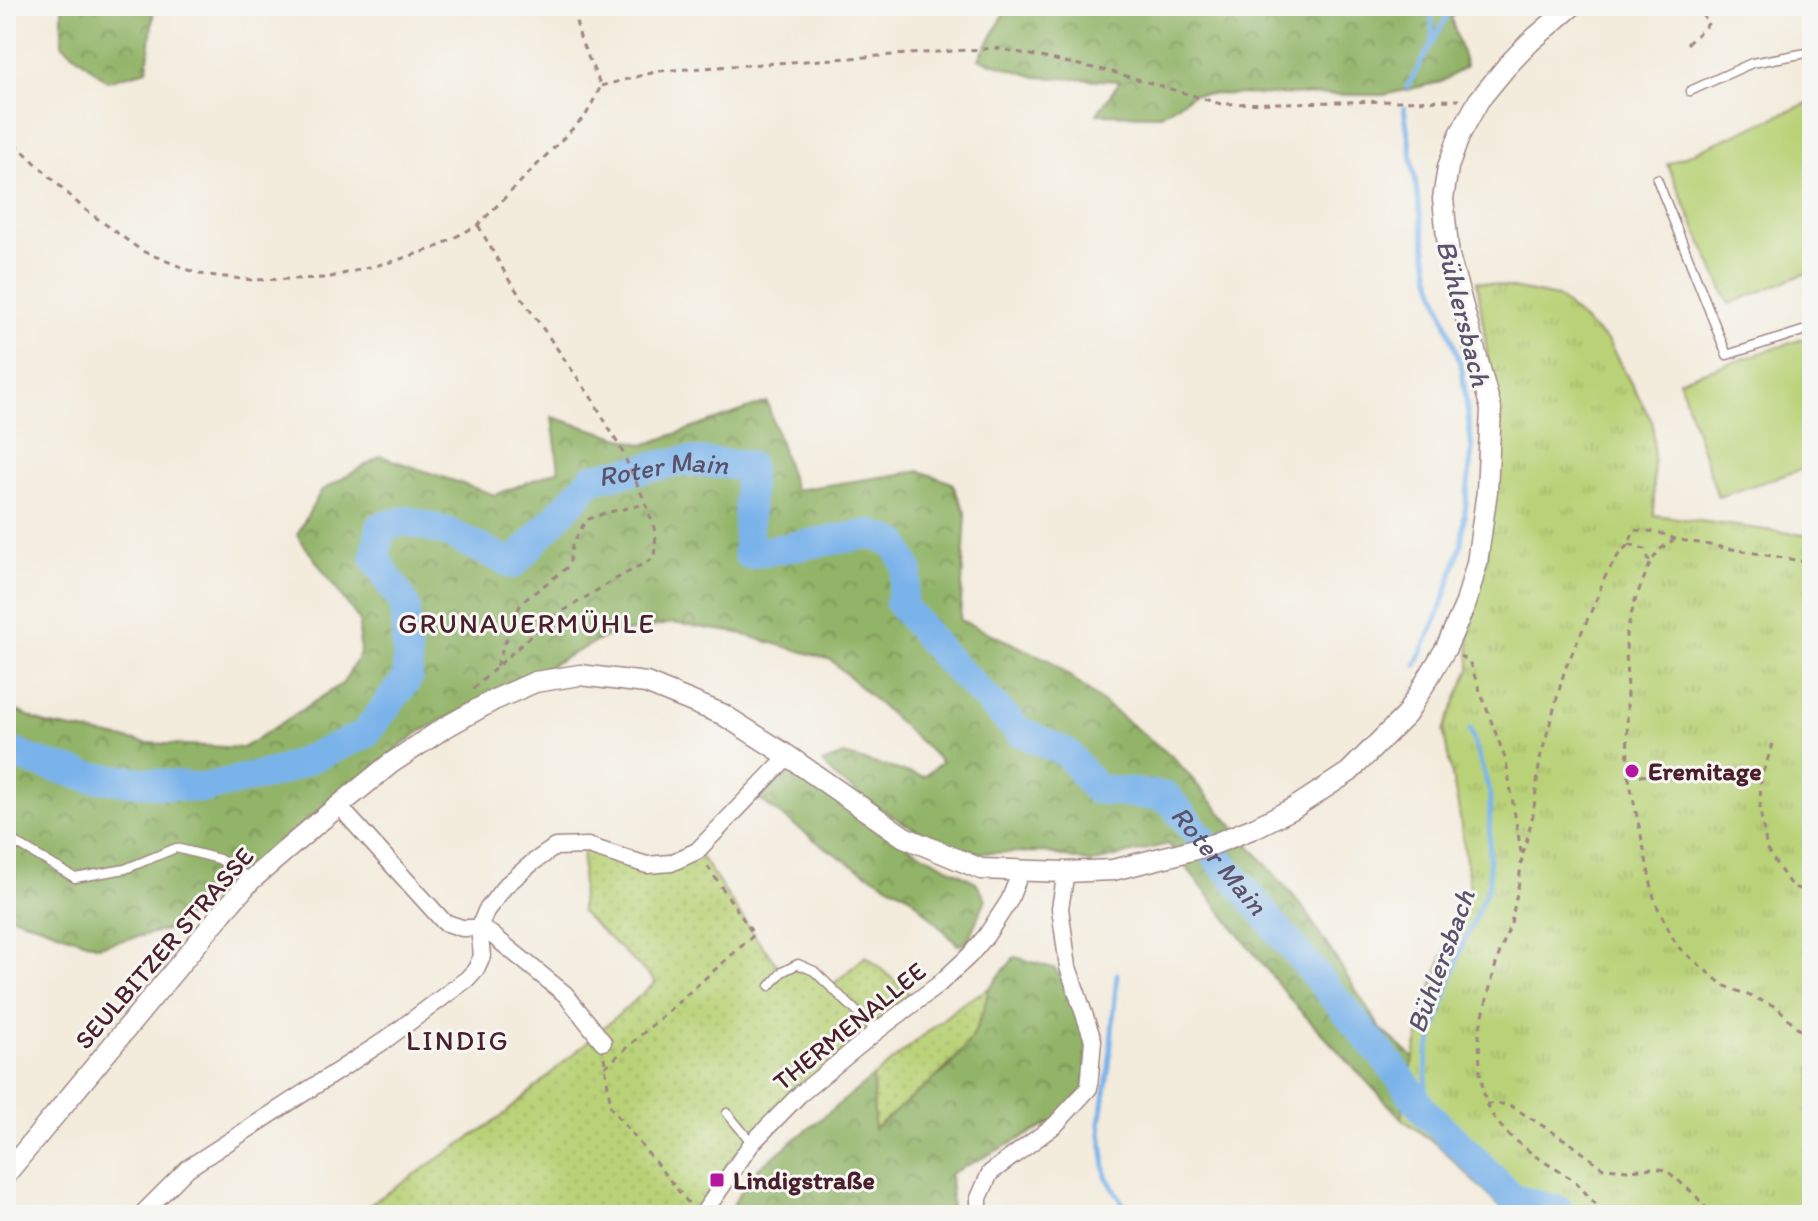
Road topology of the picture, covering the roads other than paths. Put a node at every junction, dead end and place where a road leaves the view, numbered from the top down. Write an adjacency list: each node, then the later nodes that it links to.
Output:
1 (1572, 6): 10 (street, SEULBITZER STRASSE)
2 (1812, 52): 3 (lane)
3 (1690, 91)
4 (1657, 179): 5 (lane)
5 (1812, 328)
6 (788, 756): 9 (street, SEULBITZER STRASSE); 11 (street, SEULBITZER STRASSE); 12 (street)
7 (348, 816): 12 (street)
8 (6, 837): 11 (lane)
9 (1021, 871): 10 (street, SEULBITZER STRASSE); 14 (street, THERMENALLEE)
10 (1066, 872): 21 (street)
11 (251, 880): 18 (street, SEULBITZER STRASSE)
12 (479, 928): 15 (street); 20 (street)
13 (770, 986): 14 (lane)
14 (877, 1031): 17 (street, THERMENALLEE)
15 (603, 1042)
16 (727, 1113): 17 (lane)
17 (752, 1143): 19 (street, THERMENALLEE)
18 (6, 1174)
19 (704, 1213)
20 (141, 1215)
21 (979, 1215)

